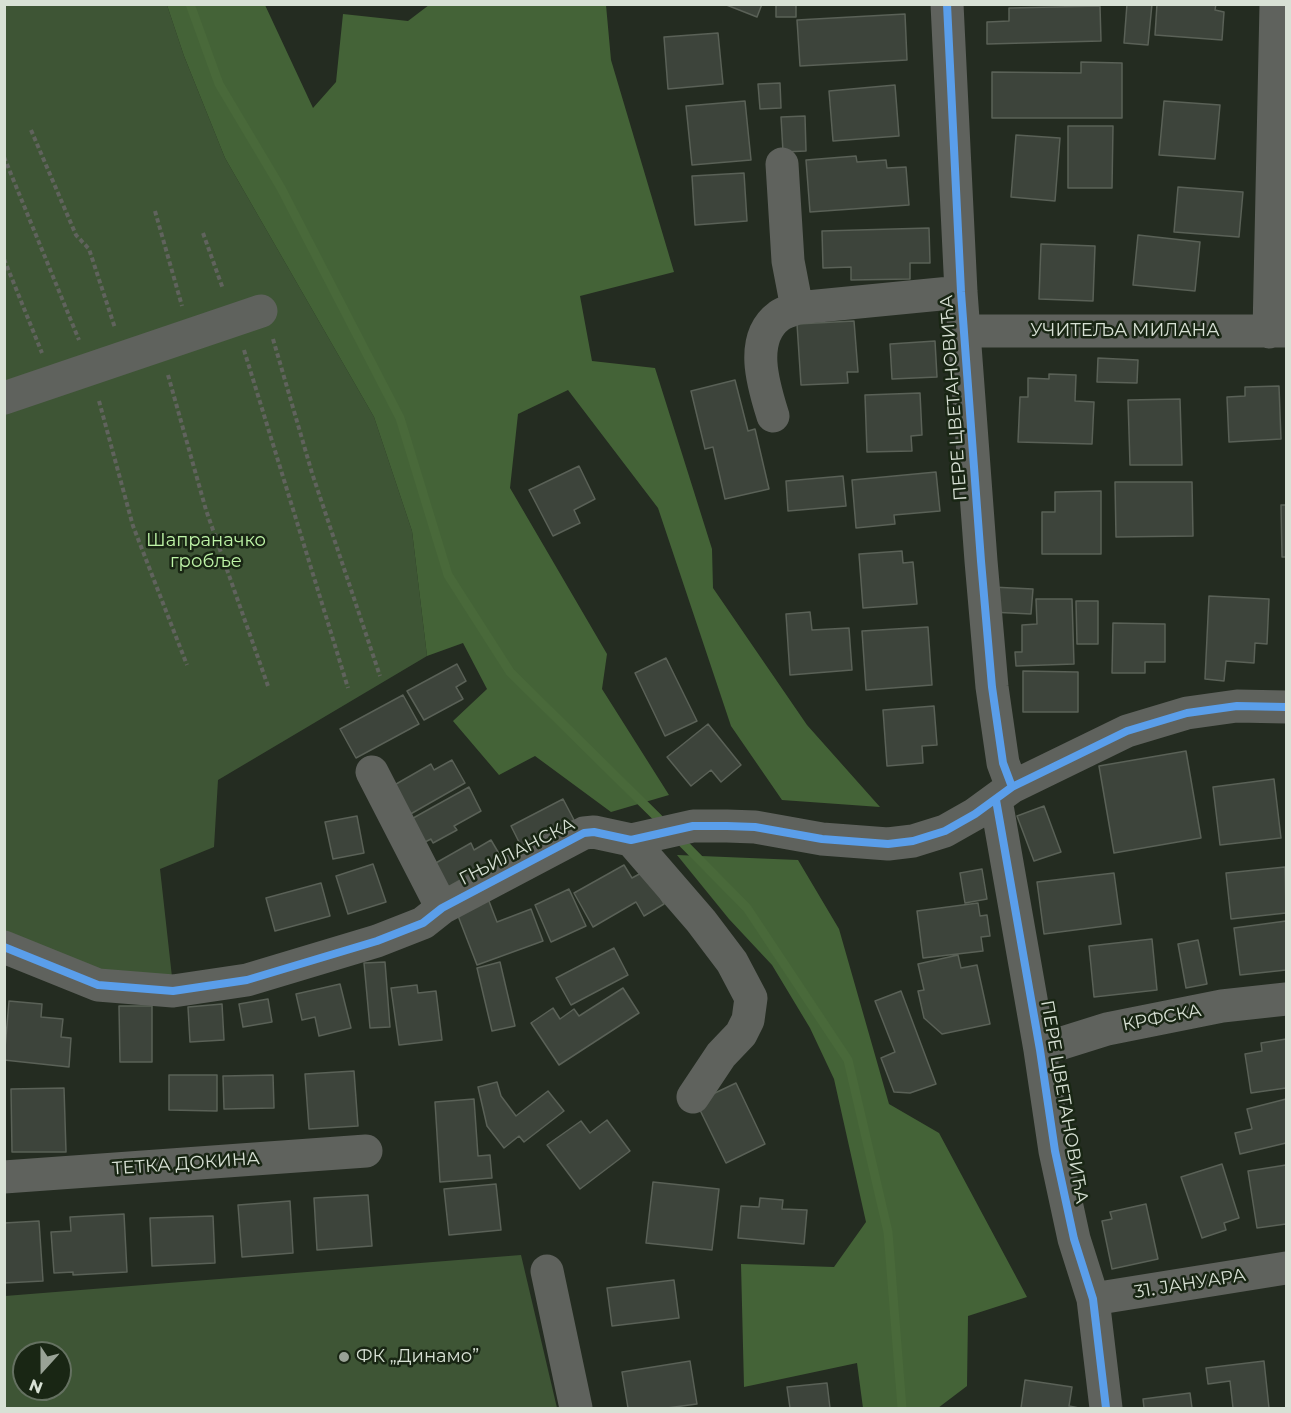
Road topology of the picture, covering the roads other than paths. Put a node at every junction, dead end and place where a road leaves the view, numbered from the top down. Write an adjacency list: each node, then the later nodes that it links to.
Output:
1 (947, 4): 4 (street, ПЕРЕ ЦВЕТАНОВИЋА)
2 (1276, 4): 8 (street)
3 (782, 164): 5 (street)
4 (961, 292): 5 (street); 7 (street, ПЕРЕ ЦВЕТАНОВИЋА)
5 (797, 308): 10 (street)
6 (248, 316): 9 (street)
7 (964, 331): 8 (street, УЧИТЕЉА МИЛАНА); 13 (street, ПЕРЕ ЦВЕТАНОВИЋА)
8 (1278, 332)
9 (4, 398)
10 (773, 416)
11 (1287, 707): 13 (street, ГЊИЛАНСКА)
12 (372, 772): 15 (street)
13 (1004, 793): 14 (street, ГЊИЛАНСКА); 18 (street, ПЕРЕ ЦВЕТАНОВИЋА)
14 (636, 839): 15 (street, ГЊИЛАНСКА); 19 (street)
15 (442, 909): 16 (street, ГЊИЛАНСКА)
16 (4, 947)
17 (1287, 999): 18 (street, КРФСКА)
18 (1040, 1050): 24 (street, ПЕРЕ ЦВЕТАНОВИЋА)
19 (693, 1097)
20 (366, 1151): 21 (street, ТЕТКА ДОКИНА)
21 (4, 1177)
22 (1287, 1268): 24 (street, 31. ЈАНУАРА)
23 (547, 1270): 25 (street)
24 (1093, 1299): 26 (street, ПЕРЕ ЦВЕТАНОВИЋА)
25 (576, 1408)
26 (1106, 1408)

